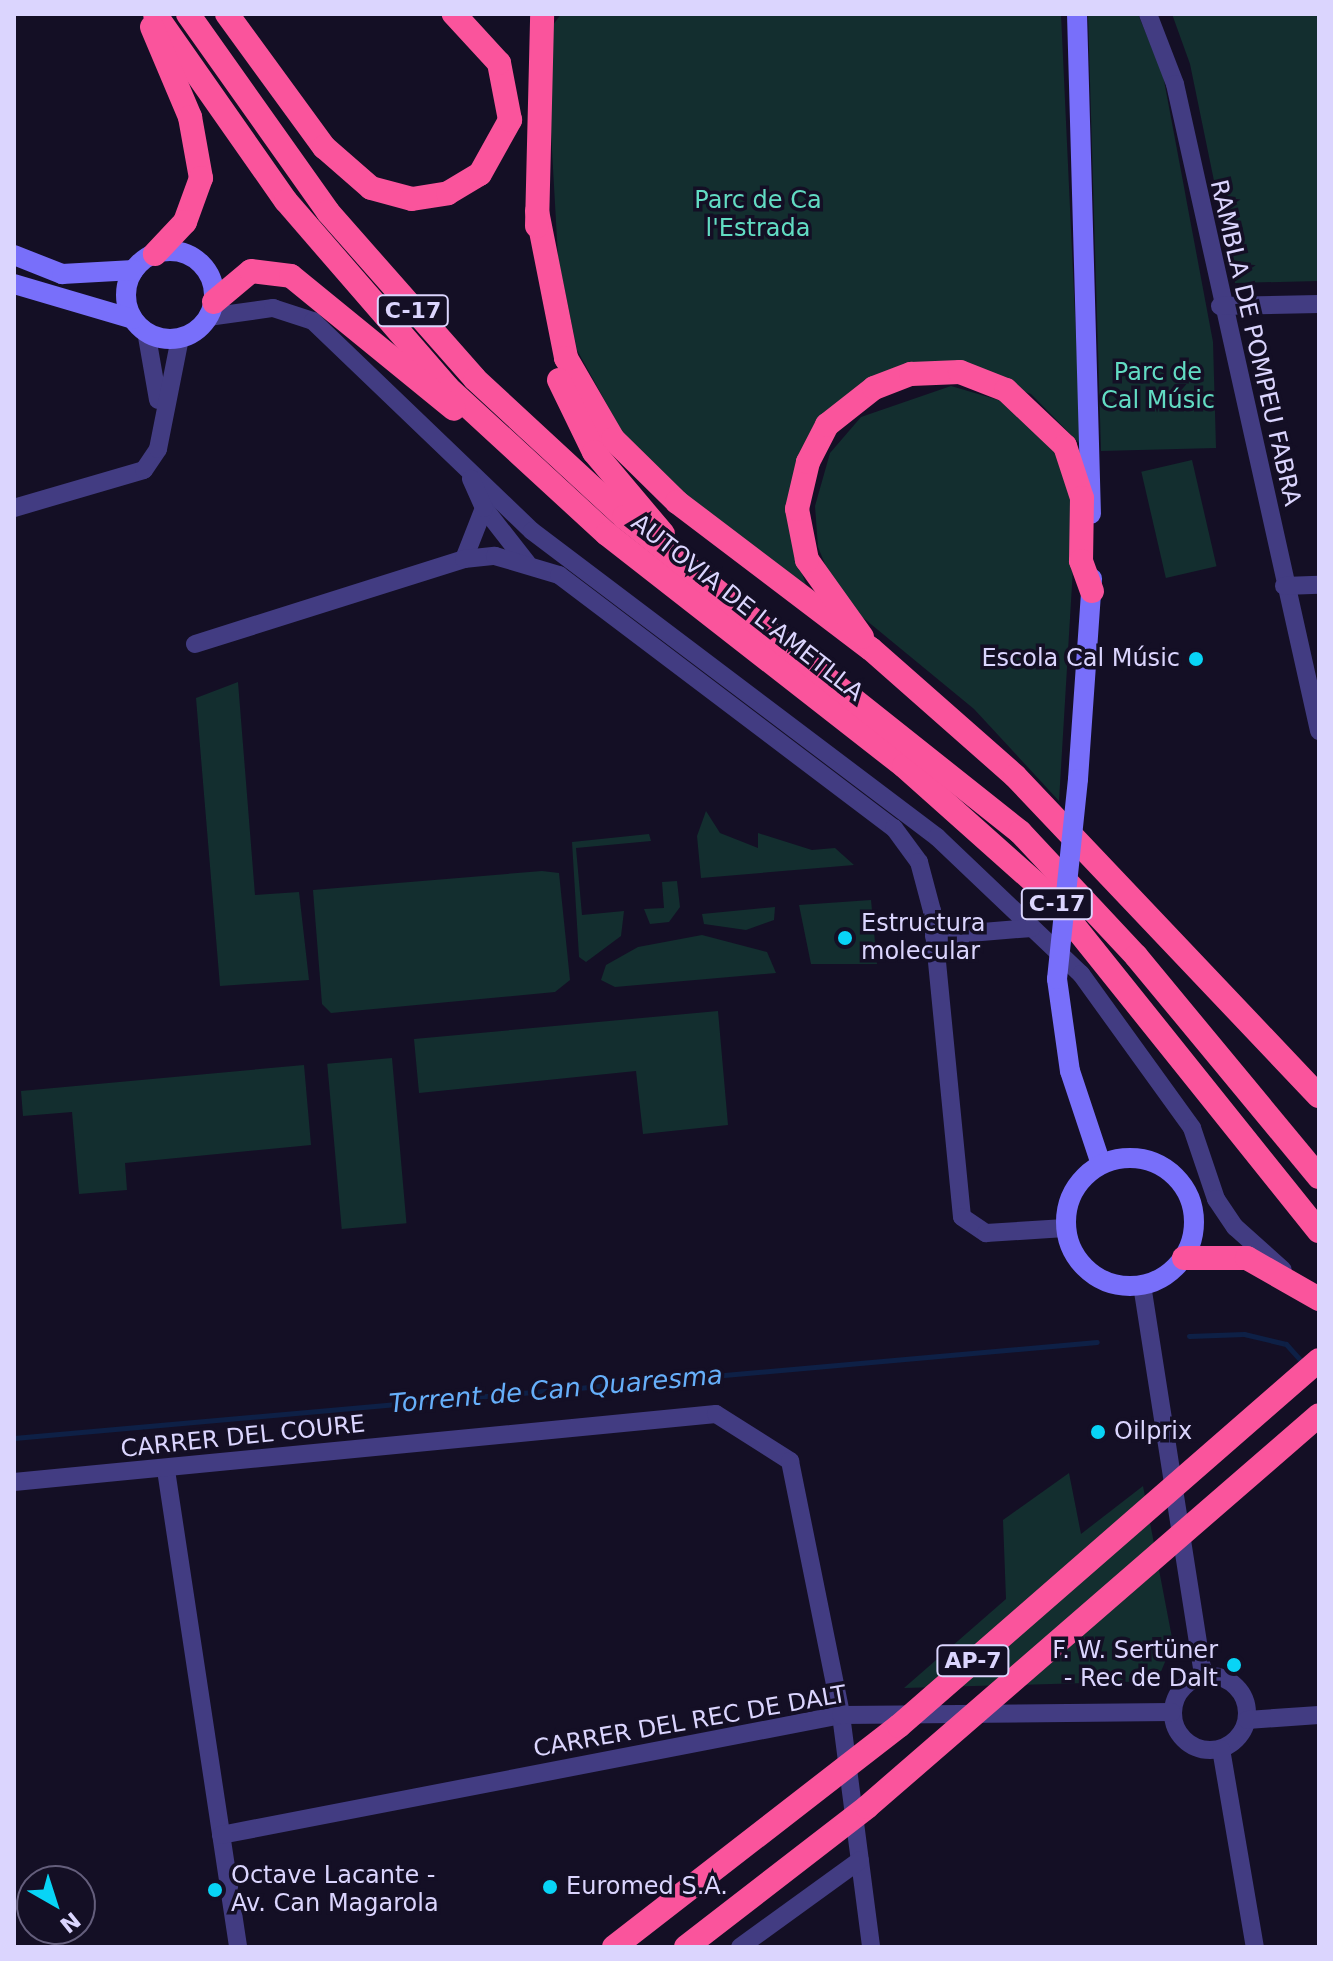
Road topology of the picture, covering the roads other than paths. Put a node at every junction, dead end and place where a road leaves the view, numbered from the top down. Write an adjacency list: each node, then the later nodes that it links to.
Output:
1 (146, 14): 10 (highway)
2 (155, 14): 20 (highway, AUTOVIA DE L'AMETLLA / C-17)
3 (188, 14): 26 (highway, AUTOVIA DE L'AMETLLA / C-17)
4 (227, 14): 5 (highway)
5 (454, 14)
6 (542, 14): 9 (highway)
7 (1077, 14): 29 (street)
8 (1148, 14): 15 (street, RAMBLA DE POMPEU FABRA)
9 (537, 211): 26 (highway); 31 (highway)
10 (155, 254): 12 (street); 16 (street)
11 (14, 255): 12 (street)
12 (134, 270): 17 (street)
13 (14, 284): 17 (street)
14 (1319, 304): 15 (street)
15 (1220, 306): 28 (street, RAMBLA DE POMPEU FABRA)
16 (211, 310): 18 (street); 20 (highway); 21 (street)
17 (140, 325): 18 (street); 19 (street)
18 (180, 338): 19 (street)
19 (162, 422): 22 (street)
20 (490, 430): 39 (highway, AUTOVIA DE L'AMETLLA / C-17)
21 (467, 469): 23 (street); 33 (street)
22 (14, 508)
23 (484, 508): 24 (street); 25 (street)
24 (464, 559): 25 (street); 30 (street)
25 (527, 563): 34 (street)
26 (686, 564): 37 (highway, AUTOVIA DE L'AMETLLA / C-17)
27 (1319, 585): 28 (street)
28 (1284, 586): 32 (street, RAMBLA DE POMPEU FABRA)
29 (1092, 591): 31 (highway); 36 (street, bridge)
30 (195, 644)
31 (871, 649): 35 (highway)
32 (1319, 731)
33 (1032, 928): 34 (street); 41 (street)
34 (934, 936): 38 (street)
35 (1319, 1096)
36 (1101, 1164): 38 (street); 40 (street)
37 (1319, 1177)
38 (1065, 1228): 42 (street)
39 (1319, 1231)
40 (1184, 1258): 41 (highway); 42 (street)
41 (1292, 1278): 43 (highway)
42 (1142, 1285): 48 (street)
43 (1319, 1299)
44 (1319, 1360): 57 (highway, AP-7, bridge)
45 (1319, 1415): 58 (highway, AP-7, bridge)
46 (166, 1470): 47 (street, CARRER DEL COURE); 50 (street, CARRER DEL COURE); 54 (street)
47 (14, 1482)
48 (1203, 1676): 49 (street); 52 (street)
49 (1172, 1712): 50 (street, CARRER DEL REC DE DALT); 53 (street)
50 (841, 1715): 54 (street, CARRER DEL REC DE DALT); 55 (street)
51 (1319, 1715): 52 (street)
52 (1247, 1720): 53 (street)
53 (1221, 1749): 61 (street)
54 (221, 1835): 56 (street)
55 (860, 1860): 59 (street); 60 (street)
56 (238, 1947)
57 (614, 1947)
58 (686, 1947)
59 (740, 1947)
60 (871, 1947)
61 (1255, 1947)

